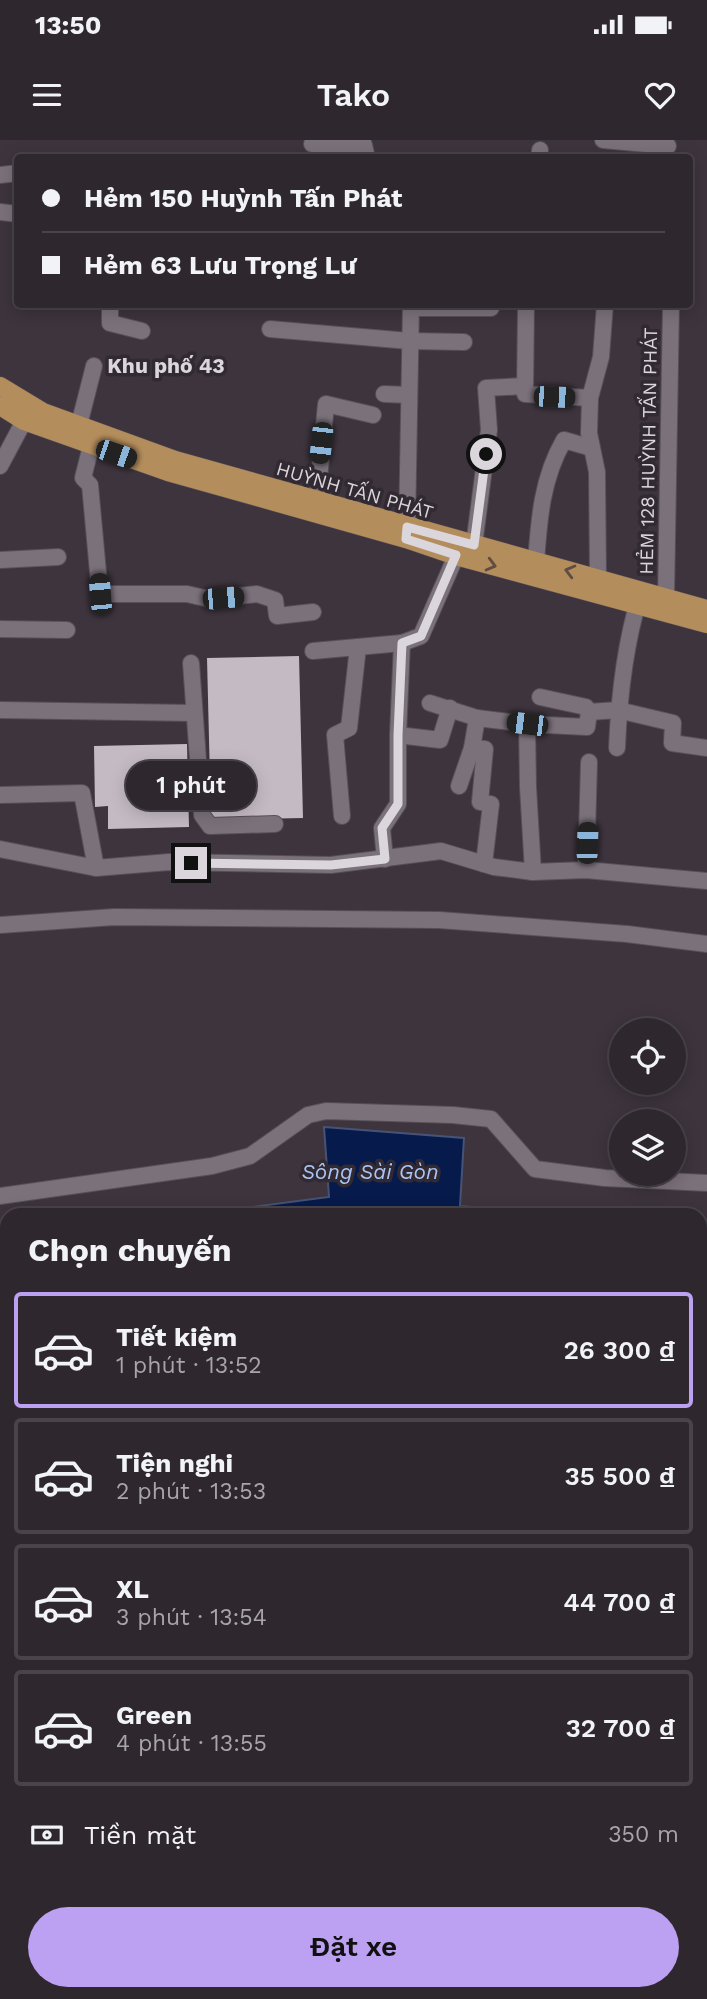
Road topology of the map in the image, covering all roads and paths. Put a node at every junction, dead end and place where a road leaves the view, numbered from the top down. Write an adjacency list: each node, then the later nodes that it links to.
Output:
1 (603, 140): 3 (street)
2 (312, 144): 4 (street)
3 (668, 148)
4 (366, 154)
5 (110, 308): 11 (street)
6 (411, 308): 12 (street)
7 (526, 308): 16 (street)
8 (605, 308): 19 (street)
9 (671, 308): 35 (street, HẺM 128 HUỲNH TẤN PHÁT)
10 (270, 329): 12 (street)
11 (142, 331)
12 (409, 341): 13 (street); 18 (street)
13 (464, 342)
14 (94, 366): 23 (street)
15 (0, 386): 21 (main road, HUỲNH TẤN PHÁT)
16 (525, 386): 19 (street); 28 (street)
17 (384, 394): 18 (street)
18 (408, 395): 27 (street)
19 (590, 398): 24 (street)
20 (0, 406): 21 (main road, HUỲNH TẤN PHÁT)
21 (29, 414): 23 (main road, HUỲNH TẤN PHÁT); 25 (street)
22 (373, 415): 26 (street)
23 (81, 437): 26 (main road, HUỲNH TẤN PHÁT); 27 (main road, HUỲNH TẤN PHÁT); 37 (street)
24 (592, 448): 32 (street); 33 (street)
25 (0, 466)
26 (317, 501): 27 (main road, HUỲNH TẤN PHÁT)
27 (407, 533): 28 (main road, HUỲNH TẤN PHÁT); 29 (main road, HUỲNH TẤN PHÁT)
28 (474, 545): 32 (main road, HUỲNH TẤN PHÁT)
29 (456, 555): 34 (main road, HUỲNH TẤN PHÁT, one-way to 34); 41 (street)
30 (58, 557): 31 (street)
31 (0, 560)
32 (536, 562): 33 (main road, HUỲNH TẤN PHÁT, one-way to 32)
33 (598, 578): 34 (main road, HUỲNH TẤN PHÁT)
34 (630, 595): 35 (main road, HUỲNH TẤN PHÁT); 38 (main road, HUỲNH TẤN PHÁT); 49 (street)
35 (666, 598): 36 (main road, HUỲNH TẤN PHÁT)
36 (707, 609)
37 (313, 612)
38 (707, 624)
39 (0, 629): 40 (street)
40 (67, 630)
41 (402, 643): 42 (street); 54 (street)
42 (358, 647): 43 (street); 61 (street)
43 (313, 650)
44 (191, 663): 51 (street)
45 (540, 697): 50 (street)
46 (430, 703): 47 (street)
47 (450, 708): 52 (street); 54 (street)
48 (0, 710): 51 (street)
49 (618, 710): 50 (street); 56 (street); 57 (street)
50 (589, 712): 53 (street)
51 (193, 713): 62 (street)
52 (477, 718): 53 (street); 55 (street)
53 (527, 724): 68 (street)
54 (398, 735): 64 (street)
55 (472, 748): 59 (street); 65 (street)
56 (617, 748)
57 (707, 748)
58 (589, 762): 67 (street)
59 (459, 786)
60 (0, 795): 66 (street)
61 (342, 816)
62 (275, 824)
63 (0, 849): 66 (street)
64 (385, 859): 65 (street); 66 (street)
65 (484, 864): 68 (street)
66 (96, 868)
67 (586, 870): 68 (street); 69 (street)
68 (533, 872)
69 (707, 881)
70 (0, 925): 71 (street)
71 (707, 944)
72 (707, 1183): 73 (street)
73 (0, 1196)

